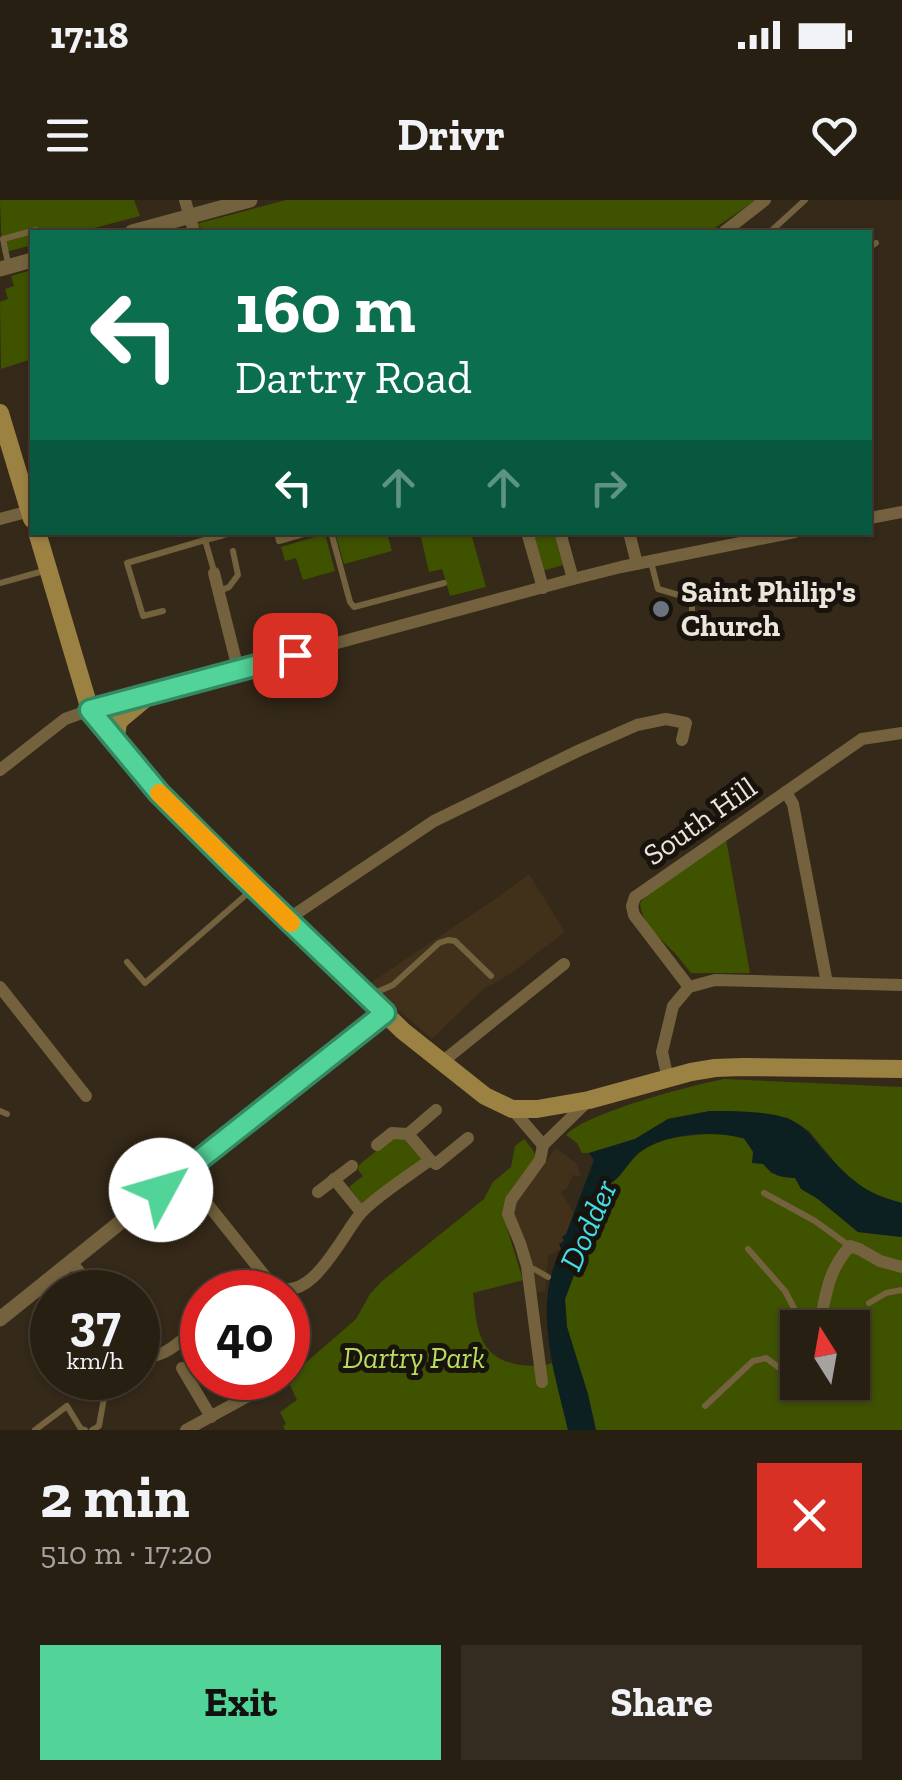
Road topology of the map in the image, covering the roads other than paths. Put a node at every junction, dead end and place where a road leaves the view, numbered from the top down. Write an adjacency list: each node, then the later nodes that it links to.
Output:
1 (250, 200): 4 (street)
2 (765, 200): 6 (street)
3 (805, 200): 7 (lane)
4 (189, 216): 5 (street)
5 (139, 230)
6 (727, 230)
7 (772, 230)
8 (30, 232): 10 (lane)
9 (30, 261): 10 (street)
10 (5, 268)
11 (0, 414): 12 (main road)
12 (30, 507): 15 (street)
13 (902, 512): 14 (street)
14 (872, 518)
15 (0, 519)
16 (37, 535): 28 (main road)
17 (218, 535): 25 (lane)
18 (278, 535): 19 (lane)
19 (298, 535)
20 (332, 535): 32 (lane)
21 (528, 535): 33 (street)
22 (561, 535): 30 (street)
23 (630, 535): 27 (street)
24 (780, 535): 27 (street)
25 (205, 540): 29 (lane); 35 (lane)
26 (232, 552): 34 (lane)
27 (644, 562): 30 (street); 36 (lane)
28 (48, 569): 31 (lane); 39 (main road)
29 (214, 573): 34 (street)
30 (573, 578): 33 (street)
31 (0, 583)
32 (444, 584)
33 (542, 588): 37 (street)
34 (218, 592): 37 (street)
35 (163, 611)
36 (692, 614)
37 (238, 670): 38 (street)
38 (152, 693): 39 (street); 42 (main road)
39 (90, 710): 42 (main road); 43 (street)
40 (902, 734): 44 (street, South Hill)
41 (682, 740): 46 (street)
42 (115, 742): 45 (main road)
43 (0, 770)
44 (786, 792): 50 (street, South Hill); 53 (street, South Hill)
45 (255, 887): 46 (main road); 47 (lane)
46 (288, 919): 54 (main road)
47 (127, 962)
48 (564, 964): 56 (street)
49 (491, 976): 54 (lane)
50 (827, 983): 51 (street); 53 (street)
51 (902, 985)
52 (0, 987): 59 (street)
53 (689, 987): 58 (street)
54 (368, 997): 55 (main road)
55 (385, 1013): 56 (main road); 69 (street)
56 (442, 1062): 61 (main road)
57 (902, 1069): 58 (main road)
58 (668, 1079): 60 (main road)
59 (86, 1096)
60 (589, 1100): 61 (main road); 66 (street)
61 (512, 1108): 66 (street)
62 (436, 1110): 63 (street)
63 (408, 1134): 65 (street); 67 (street)
64 (468, 1138): 67 (street)
65 (377, 1145)
66 (543, 1146): 79 (street)
67 (430, 1160): 73 (street)
68 (352, 1166): 70 (street)
69 (182, 1172): 73 (street); 76 (street)
70 (334, 1179): 71 (street); 73 (street)
71 (318, 1192)
72 (764, 1193): 74 (lane)
73 (362, 1212)
74 (850, 1246): 77 (street); 84 (street)
75 (748, 1249): 83 (lane)
76 (72, 1262): 78 (street); 85 (street)
77 (902, 1267)
78 (78, 1270)
79 (527, 1270): 80 (lane); 90 (street)
80 (548, 1277)
81 (902, 1290): 82 (lane)
82 (869, 1303)
83 (794, 1310)
84 (822, 1310)
85 (0, 1319)
86 (180, 1352): 88 (street)
87 (160, 1357): 88 (street)
88 (176, 1357): 94 (street)
89 (780, 1368): 93 (lane)
90 (542, 1382)
91 (104, 1400): 96 (lane)
92 (241, 1400): 94 (street)
93 (705, 1406)
94 (211, 1417): 97 (street)
95 (35, 1430): 96 (lane)
96 (89, 1430)
97 (186, 1430)

